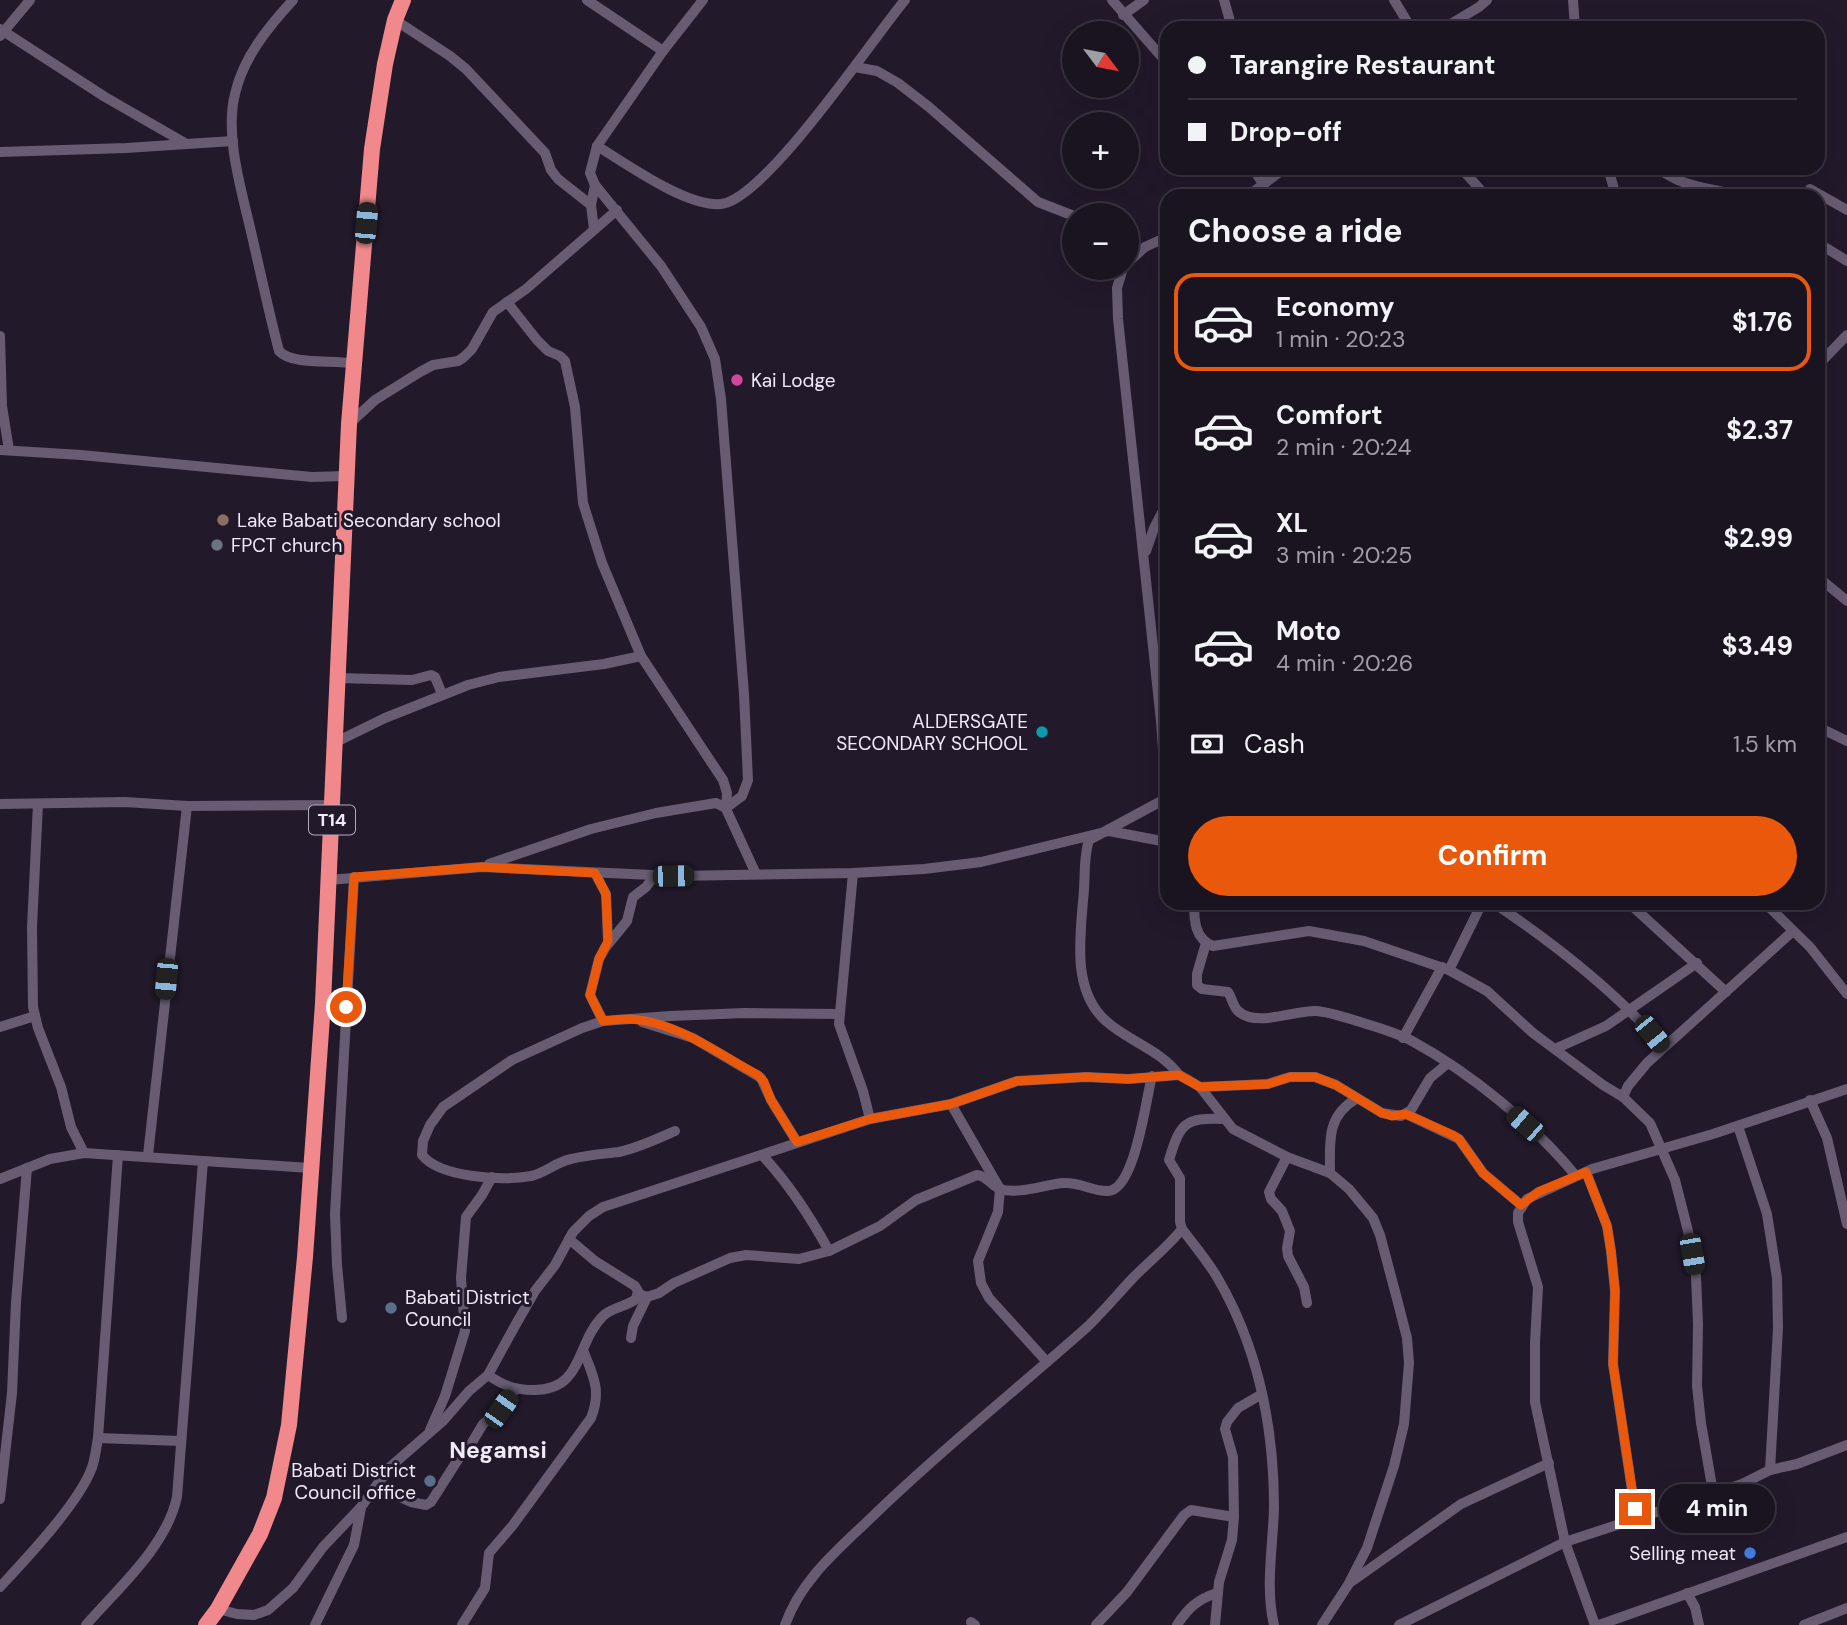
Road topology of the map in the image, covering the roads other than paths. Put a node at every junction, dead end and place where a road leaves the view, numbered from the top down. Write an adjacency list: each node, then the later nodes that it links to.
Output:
1 (30, 0): 19 (street)
2 (293, 0): 23 (street)
3 (402, 0): 14 (highway, T14)
4 (587, 0): 20 (street)
5 (703, 0): 20 (street)
6 (905, 0): 22 (street)
7 (1112, 0): 13 (street)
8 (1144, 0): 13 (street)
9 (1224, 0): 15 (street)
10 (1394, 0): 16 (street)
11 (1487, 0): 17 (street)
12 (1573, 0): 18 (street)
13 (1123, 15): 21 (street)
14 (395, 20): 37 (street); 51 (highway, T14)
15 (1230, 21)
16 (1407, 21)
17 (1456, 21)
18 (1574, 21)
19 (1, 32): 24 (street)
20 (663, 51): 25 (street)
21 (1160, 55)
22 (855, 67): 25 (street); 39 (street)
23 (233, 141): 24 (street); 51 (street)
24 (187, 144): 26 (street)
25 (597, 146): 32 (street)
26 (0, 152)
27 (1258, 175): 31 (street)
28 (1275, 175): 31 (street)
29 (1467, 175): 34 (street)
30 (1668, 175): 35 (street)
31 (1264, 184): 33 (street)
32 (595, 185): 37 (street); 38 (street)
33 (1257, 189)
34 (1480, 189)
35 (1706, 189)
36 (1825, 198): 40 (street)
37 (591, 205): 41 (street)
38 (617, 210): 41 (street); 71 (street)
39 (1062, 211)
40 (1847, 211)
41 (594, 229): 47 (street)
42 (1160, 240): 44 (street)
43 (1825, 247): 45 (street)
44 (1139, 252)
45 (1847, 261)
46 (1119, 280): 56 (street)
47 (507, 302): 52 (street); 59 (street)
48 (1847, 335): 50 (street)
49 (0, 336): 53 (street)
50 (1825, 358)
51 (356, 364): 52 (highway, T14)
52 (349, 424): 54 (highway, T14)
53 (5, 450): 54 (street)
54 (346, 476): 61 (highway, T14)
55 (1160, 516): 56 (street)
56 (1144, 557): 60 (street)
57 (1825, 583): 58 (street)
58 (1847, 601)
59 (641, 656): 62 (street); 71 (street)
60 (1160, 675)
61 (338, 678): 62 (street); 65 (highway, T14)
62 (442, 694): 65 (street)
63 (1825, 730): 64 (street)
64 (1847, 741)
65 (334, 743): 68 (highway, T14)
66 (0, 804): 67 (street)
67 (38, 804): 70 (street); 95 (street)
68 (332, 805): 70 (street); 80 (highway, T14)
69 (1160, 805): 72 (street)
70 (187, 806): 120 (street)
71 (726, 808): 74 (street); 77 (street)
72 (1109, 831): 73 (street); 76 (street); 103 (street)
73 (1160, 841)
74 (482, 867): 75 (street); 79 (street)
75 (595, 873): 78 (street); 87 (street)
76 (853, 873): 77 (street); 94 (street)
77 (756, 874): 78 (street)
78 (654, 875): 87 (street)
79 (354, 877): 80 (street); 139 (street)
80 (329, 880): 125 (highway, T14)
81 (1195, 910): 88 (street)
82 (1478, 910): 90 (street)
83 (1504, 910): 93 (street)
84 (1637, 910): 89 (street)
85 (1772, 910): 86 (street)
86 (1793, 931): 91 (street); 92 (street)
87 (608, 941): 97 (street)
88 (1206, 943): 90 (street); 99 (street)
89 (1697, 963): 91 (street); 93 (street)
90 (1446, 968): 99 (street); 100 (street)
91 (1726, 992): 101 (street)
92 (1847, 994)
93 (1629, 1011): 100 (street); 101 (street)
94 (839, 1014): 96 (street); 112 (street)
95 (35, 1016): 98 (street); 118 (street)
96 (631, 1019): 97 (street); 116 (street)
97 (603, 1021): 128 (street)
98 (0, 1027)
99 (1403, 1038): 102 (street)
100 (1557, 1048): 107 (street)
101 (1663, 1048): 107 (street)
102 (1447, 1064): 111 (street); 127 (street)
103 (1179, 1075): 104 (street); 105 (street)
104 (1152, 1076): 110 (street); 130 (street)
105 (1200, 1087): 108 (street); 113 (street)
106 (1847, 1089): 109 (street)
107 (1623, 1097): 117 (street)
108 (1356, 1099): 111 (street); 126 (street)
109 (1810, 1100): 114 (street); 132 (street)
110 (951, 1104): 112 (street); 130 (street)
111 (1406, 1114): 131 (street)
112 (870, 1119): 116 (street)
113 (1224, 1119): 122 (street); 134 (street)
114 (1738, 1126): 117 (street); 152 (street)
115 (675, 1131): 128 (street)
116 (797, 1142): 121 (street)
117 (1663, 1148): 127 (street); 154 (street)
118 (84, 1153): 119 (street); 124 (street)
119 (118, 1155): 120 (street); 148 (street)
120 (148, 1155): 123 (street)
121 (762, 1155): 135 (street); 136 (street)
122 (1287, 1157): 126 (street); 138 (street)
123 (203, 1161): 125 (street); 149 (street)
124 (27, 1168): 129 (street); 145 (street)
125 (310, 1168): 166 (highway, T14)
126 (1330, 1173): 161 (street)
127 (1581, 1174): 131 (street); 158 (street)
128 (492, 1177): 147 (street)
129 (0, 1179)
130 (1000, 1189): 136 (street); 142 (street)
131 (1521, 1205): 151 (street)
132 (1846, 1209): 133 (street)
133 (1847, 1224)
134 (1182, 1229): 142 (street); 146 (street)
135 (569, 1239): 137 (street); 143 (street)
136 (829, 1251): 137 (street)
137 (643, 1296): 140 (street); 141 (street)
138 (1307, 1303)
139 (342, 1318)
140 (631, 1338)
141 (583, 1350): 144 (street); 171 (street)
142 (1047, 1362): 172 (street)
143 (488, 1375): 144 (street); 147 (street)
144 (515, 1390): 153 (street)
145 (6, 1393): 155 (street)
146 (1262, 1394): 157 (street); 176 (street)
147 (429, 1434): 153 (street)
148 (98, 1438): 149 (street); 162 (street)
149 (180, 1441): 168 (street)
150 (1847, 1445): 152 (street)
151 (1549, 1463): 160 (street); 161 (street)
152 (1770, 1470): 154 (street)
153 (376, 1486): 156 (street)
154 (1713, 1492): 158 (street)
155 (0, 1499)
156 (361, 1507): 167 (street); 170 (street)
157 (1234, 1517): 164 (street); 173 (street)
158 (1636, 1517): 160 (street)
159 (1847, 1537): 163 (street)
160 (1564, 1542): 178 (street); 179 (street)
161 (1348, 1585): 177 (street)
162 (0, 1587)
163 (1687, 1592): 179 (street); 180 (street)
164 (1217, 1593): 174 (street); 175 (street)
165 (1847, 1608): 181 (street)
166 (218, 1609): 167 (street); 169 (highway, T14)
167 (254, 1620)
168 (86, 1625)
169 (206, 1625)
170 (315, 1625)
171 (462, 1625)
172 (785, 1625)
173 (1096, 1625)
174 (1177, 1625)
175 (1215, 1625)
176 (1274, 1625)
177 (1322, 1625)
178 (1399, 1625)
179 (1597, 1625)
180 (1699, 1625)
181 (1804, 1625)

